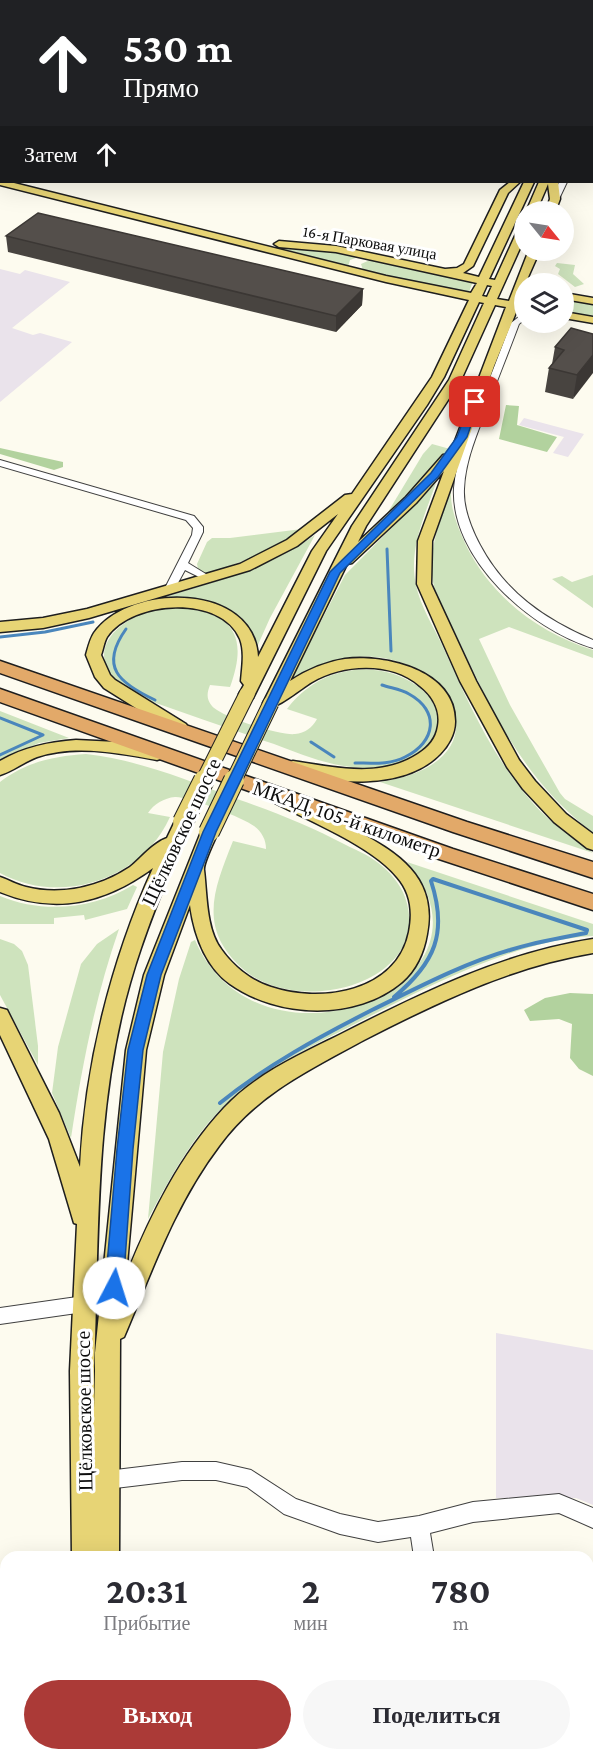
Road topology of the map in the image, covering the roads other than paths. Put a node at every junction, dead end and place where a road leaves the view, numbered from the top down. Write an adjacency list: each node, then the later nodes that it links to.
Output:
1 (4, 183): 11 (main road, 16-я Парковая улица)
2 (508, 183): 8 (street)
3 (514, 183): 8 (main road)
4 (528, 183): 16 (main road, Щёлковское шоссе)
5 (544, 183): 10 (main road)
6 (553, 183): 9 (main road)
7 (563, 183): 9 (street)
8 (504, 192): 15 (main road)
9 (555, 199)
10 (536, 201)
11 (233, 239): 13 (main road, 16-я Парковая улица); 14 (main road, 16-я Парковая улица)
12 (514, 250): 17 (main road, Щёлковское шоссе)
13 (373, 256): 14 (main road); 15 (main road, 16-я Парковая улица)
14 (356, 271): 20 (main road, 16-я Парковая улица)
15 (445, 272): 16 (main road, 16-я Парковая улица)
16 (484, 281): 17 (main road, 16-я Парковая улица); 20 (main road, Щёлковское шоссе)
17 (499, 285): 18 (main road, 16-я Парковая улица); 22 (main road, Щёлковское шоссе)
18 (514, 288)
19 (574, 298): 21 (main road)
20 (476, 299): 22 (main road, 16-я Парковая улица); 30 (main road, Щёлковское шоссе)
21 (593, 301)
22 (492, 302): 24 (main road, 16-я Парковая улица); 32 (main road, Щёлковское шоссе)
23 (514, 303): 24 (main road)
24 (512, 306): 28 (main road)
25 (574, 317): 26 (main road)
26 (593, 320)
27 (514, 326): 36 (street)
28 (462, 437): 32 (main road); 47 (main road)
29 (0, 463): 31 (street)
30 (362, 489): 33 (main road); 38 (main road, Щёлковское шоссе)
31 (183, 564): 33 (street); 34 (street)
32 (335, 572): 40 (main road, Щёлковское шоссе)
33 (209, 579): 34 (main road)
34 (169, 590): 35 (main road)
35 (0, 627)
36 (593, 644)
37 (0, 667): 41 (highway, МКАД, 105-й километр)
38 (247, 692): 41 (main road); 46 (main road, Щёлковское шоссе, bridge)
39 (0, 695): 42 (highway, МКАД, 105-й километр)
40 (271, 702): 43 (main road); 48 (main road, Щёлковское шоссе, bridge)
41 (189, 734): 43 (highway, МКАД, 105-й километр)
42 (170, 757): 44 (main road); 45 (highway, МКАД, 105-й километр)
43 (276, 764): 49 (highway, МКАД, 105-й километр)
44 (0, 770)
45 (259, 788): 48 (main road); 51 (highway, МКАД, 105-й километр)
46 (181, 827): 50 (main road); 54 (main road, Щёлковское шоссе)
47 (593, 843)
48 (196, 867): 57 (main road, Щёлковское шоссе)
49 (593, 870)
50 (0, 884)
51 (593, 902)
52 (593, 946): 57 (main road)
53 (0, 1016): 54 (main road)
54 (87, 1247): 55 (main road, Щёлковское шоссе)
55 (84, 1304): 56 (street); 61 (main road, Щёлковское шоссе)
56 (0, 1316)
57 (107, 1353): 58 (main road, Щёлковское шоссе)
58 (107, 1480): 60 (street); 62 (main road, Щёлковское шоссе)
59 (593, 1518): 60 (street)
60 (419, 1526): 63 (street)
61 (85, 1551)
62 (106, 1551)
63 (423, 1551)

